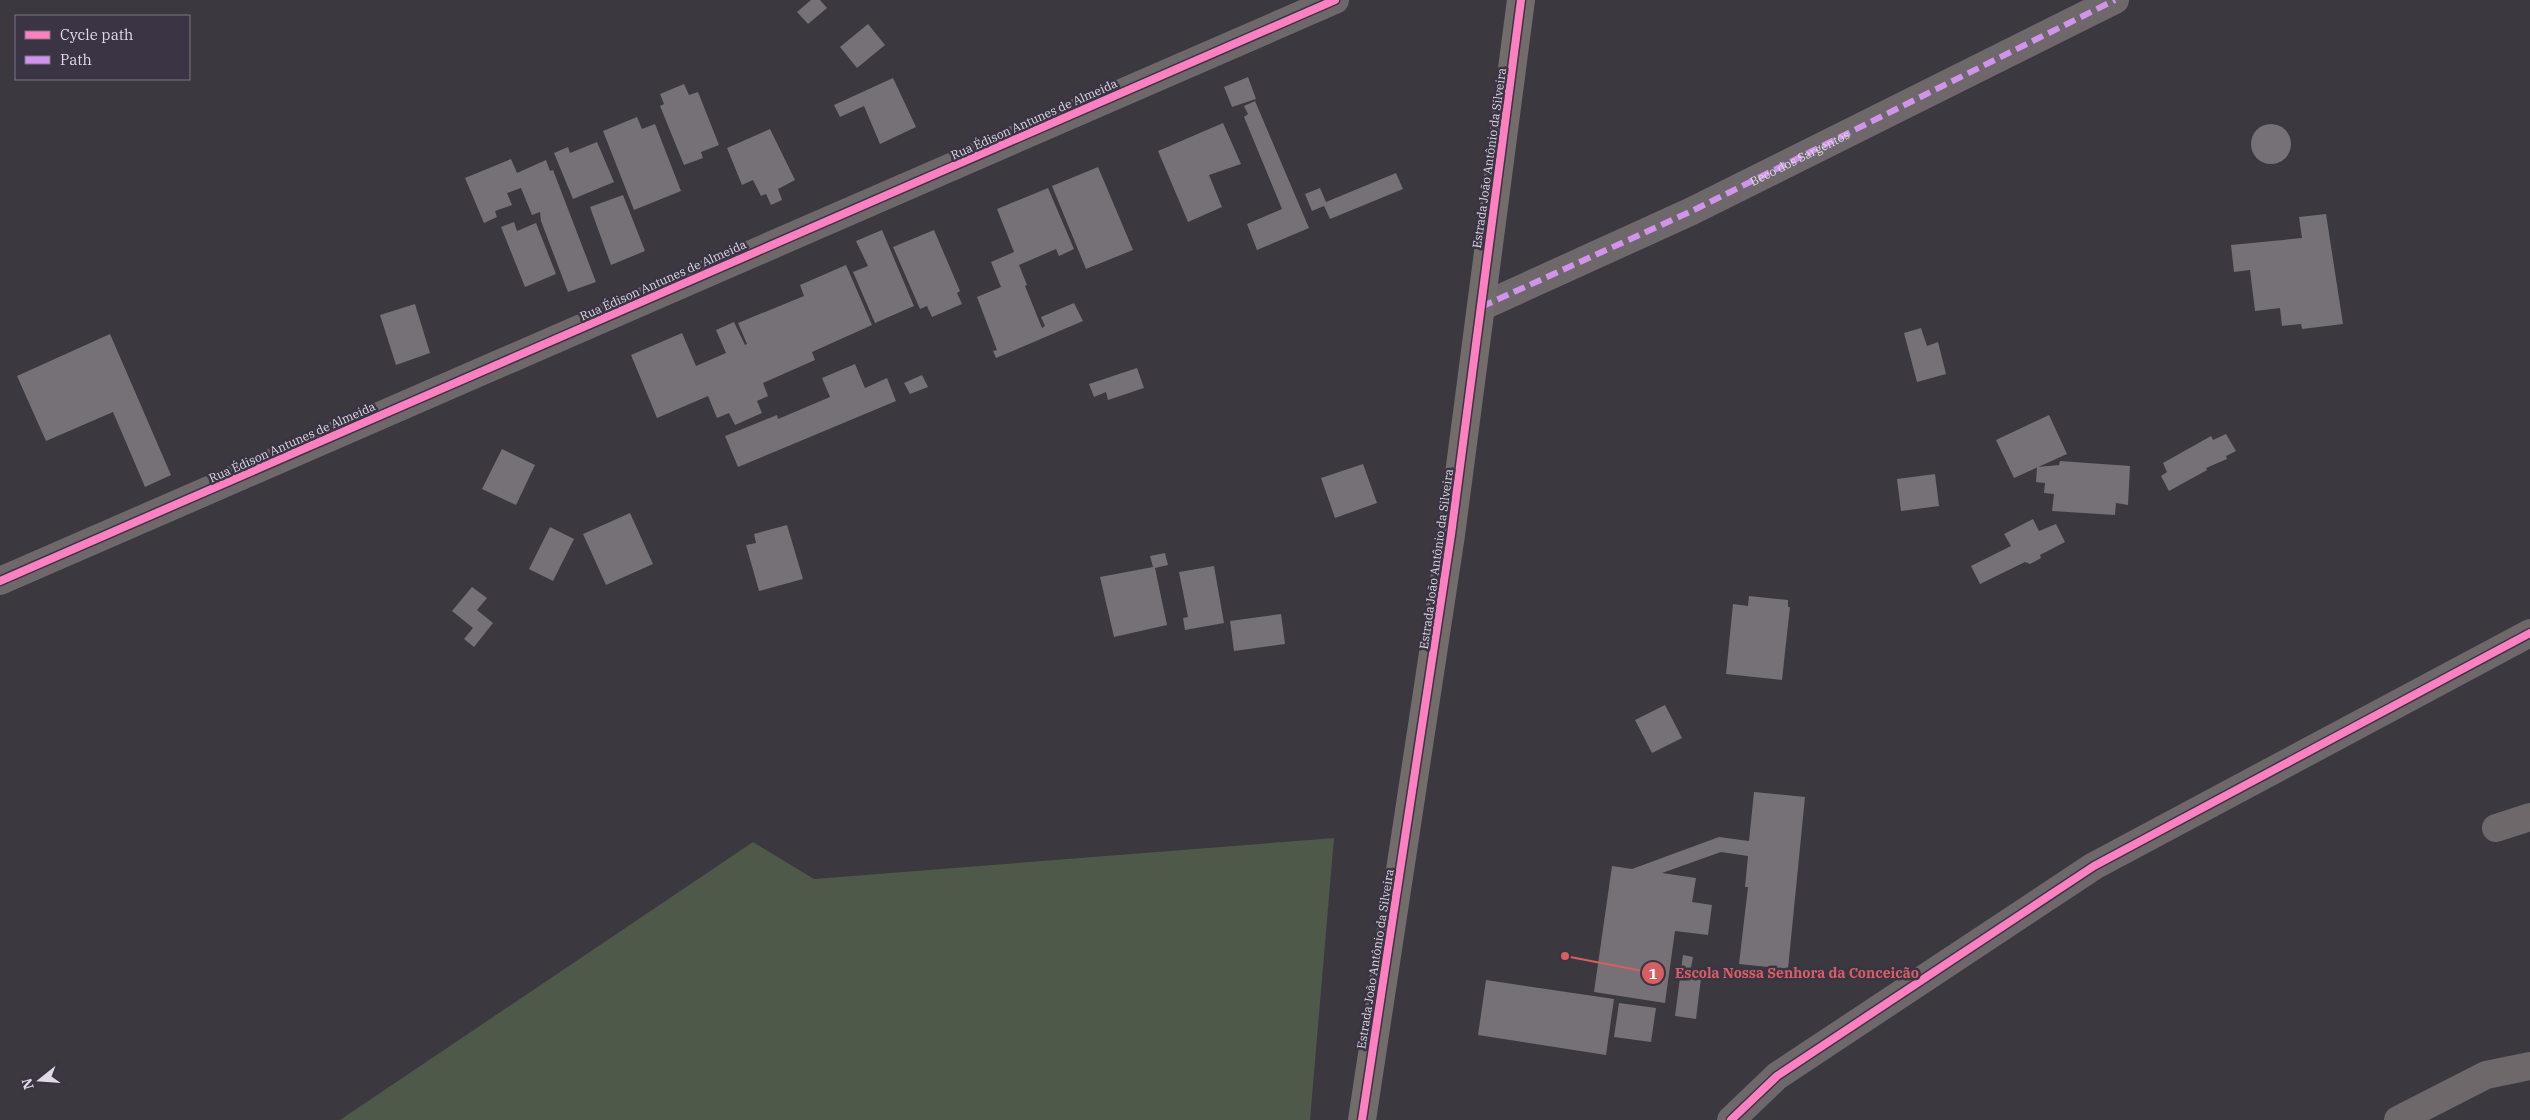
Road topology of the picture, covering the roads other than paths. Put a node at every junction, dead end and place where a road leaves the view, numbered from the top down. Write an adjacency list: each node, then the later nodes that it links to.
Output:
1 (1335, 0): 5 (street, Rua Édison Antunes de Almeida)
2 (1521, 0): 4 (main road, Estrada João Antônio da Silveira)
3 (2114, 0): 4 (street, Beco dos Sargentos)
4 (1481, 308): 10 (main road, Estrada João Antônio da Silveira)
5 (0, 581)
6 (2530, 633): 11 (street)
7 (2530, 817): 8 (street)
8 (2496, 828)
9 (2530, 1066): 12 (street)
10 (1362, 1120)
11 (1731, 1120)
12 (2398, 1120)

